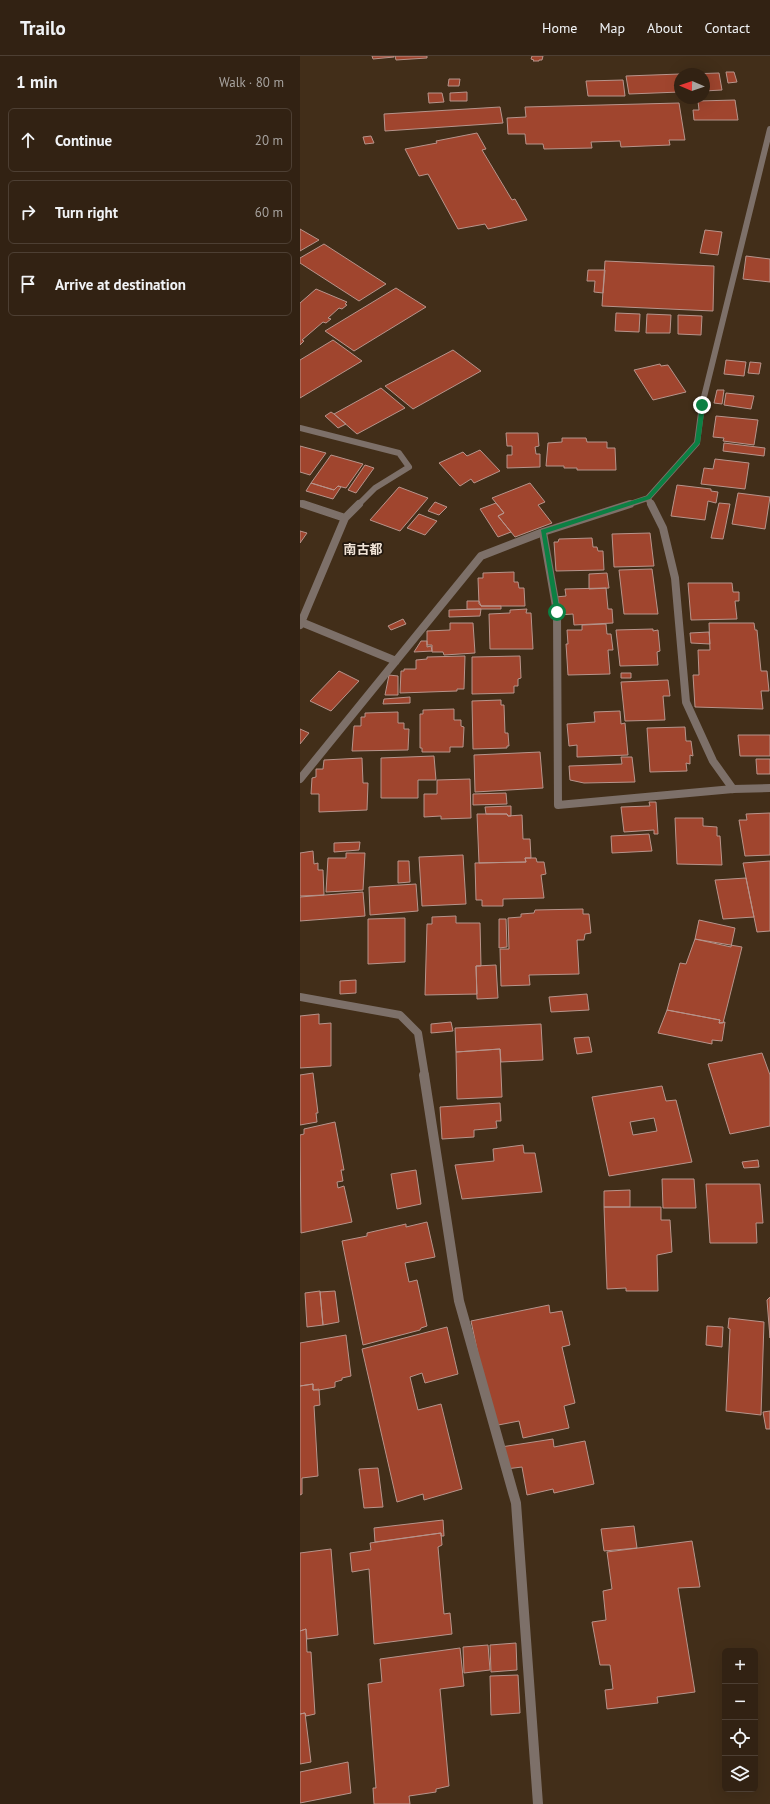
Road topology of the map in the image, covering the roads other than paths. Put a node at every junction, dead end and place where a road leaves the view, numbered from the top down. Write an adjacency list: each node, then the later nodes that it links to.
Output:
1 (770, 129): 3 (street)
2 (300, 428): 5 (street)
3 (648, 498): 6 (street); 11 (street)
4 (300, 504): 5 (street)
5 (345, 518): 7 (street)
6 (543, 532): 8 (street); 11 (street)
7 (301, 624): 8 (street)
8 (396, 661): 9 (street)
9 (300, 779)
10 (770, 788): 11 (street)
11 (734, 789)
12 (300, 997): 13 (street)
13 (538, 1804)

